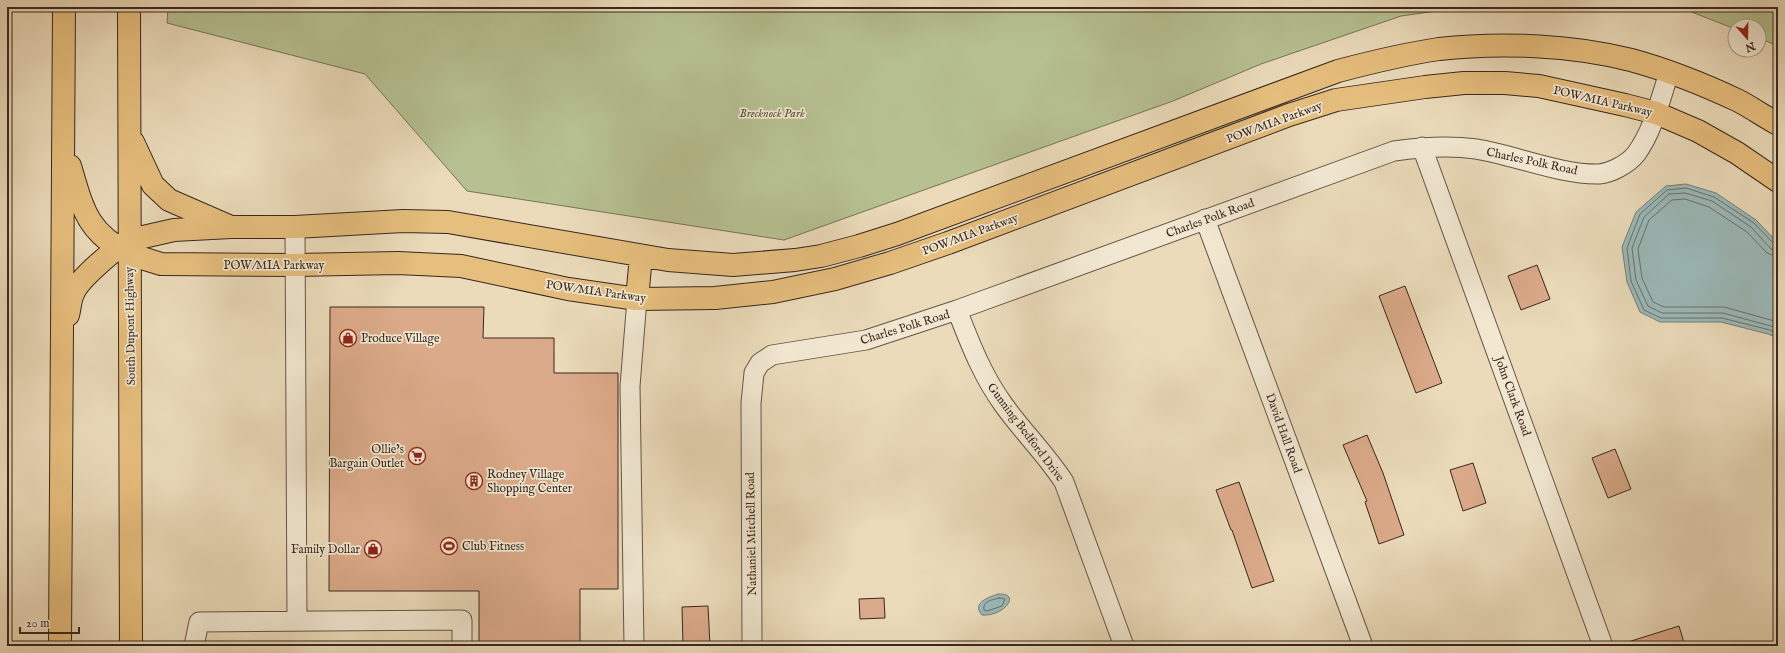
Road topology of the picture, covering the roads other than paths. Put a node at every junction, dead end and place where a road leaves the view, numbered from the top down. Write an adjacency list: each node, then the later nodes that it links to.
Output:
1 (64, 7): 7 (main road)
2 (129, 7): 6 (main road, South Dupont Highway)
3 (1669, 73): 4 (street, Charles Polk Road); 5 (main road); 14 (main road)
4 (1656, 113): 8 (street, Charles Polk Road); 9 (main road, POW/MIA Parkway); 16 (main road, POW/MIA Parkway)
5 (1778, 124)
6 (130, 134): 11 (main road); 13 (main road, South Dupont Highway)
7 (63, 142): 13 (main road); 18 (main road)
8 (1422, 147): 10 (street, Charles Polk Road); 29 (street, John Clark Road)
9 (1778, 181)
10 (1206, 219): 17 (street, Charles Polk Road); 28 (street, David Hall Road)
11 (231, 227): 12 (main road); 13 (main road)
12 (295, 227): 14 (main road); 15 (street)
13 (125, 247): 15 (main road, POW/MIA Parkway); 18 (main road); 22 (main road, South Dupont Highway)
14 (641, 256): 16 (main road)
15 (295, 265): 16 (main road, POW/MIA Parkway); 20 (street)
16 (637, 299): 25 (street)
17 (957, 310): 19 (street, Charles Polk Road); 27 (street, Gunning Bedford Drive)
18 (61, 346): 21 (main road)
19 (750, 422): 26 (street, Nathaniel Mitchell Road)
20 (297, 621): 23 (street); 24 (street)
21 (60, 646)
22 (131, 646)
23 (194, 646)
24 (462, 646)
25 (634, 646)
26 (752, 646)
27 (1124, 646)
28 (1362, 646)
29 (1603, 646)

